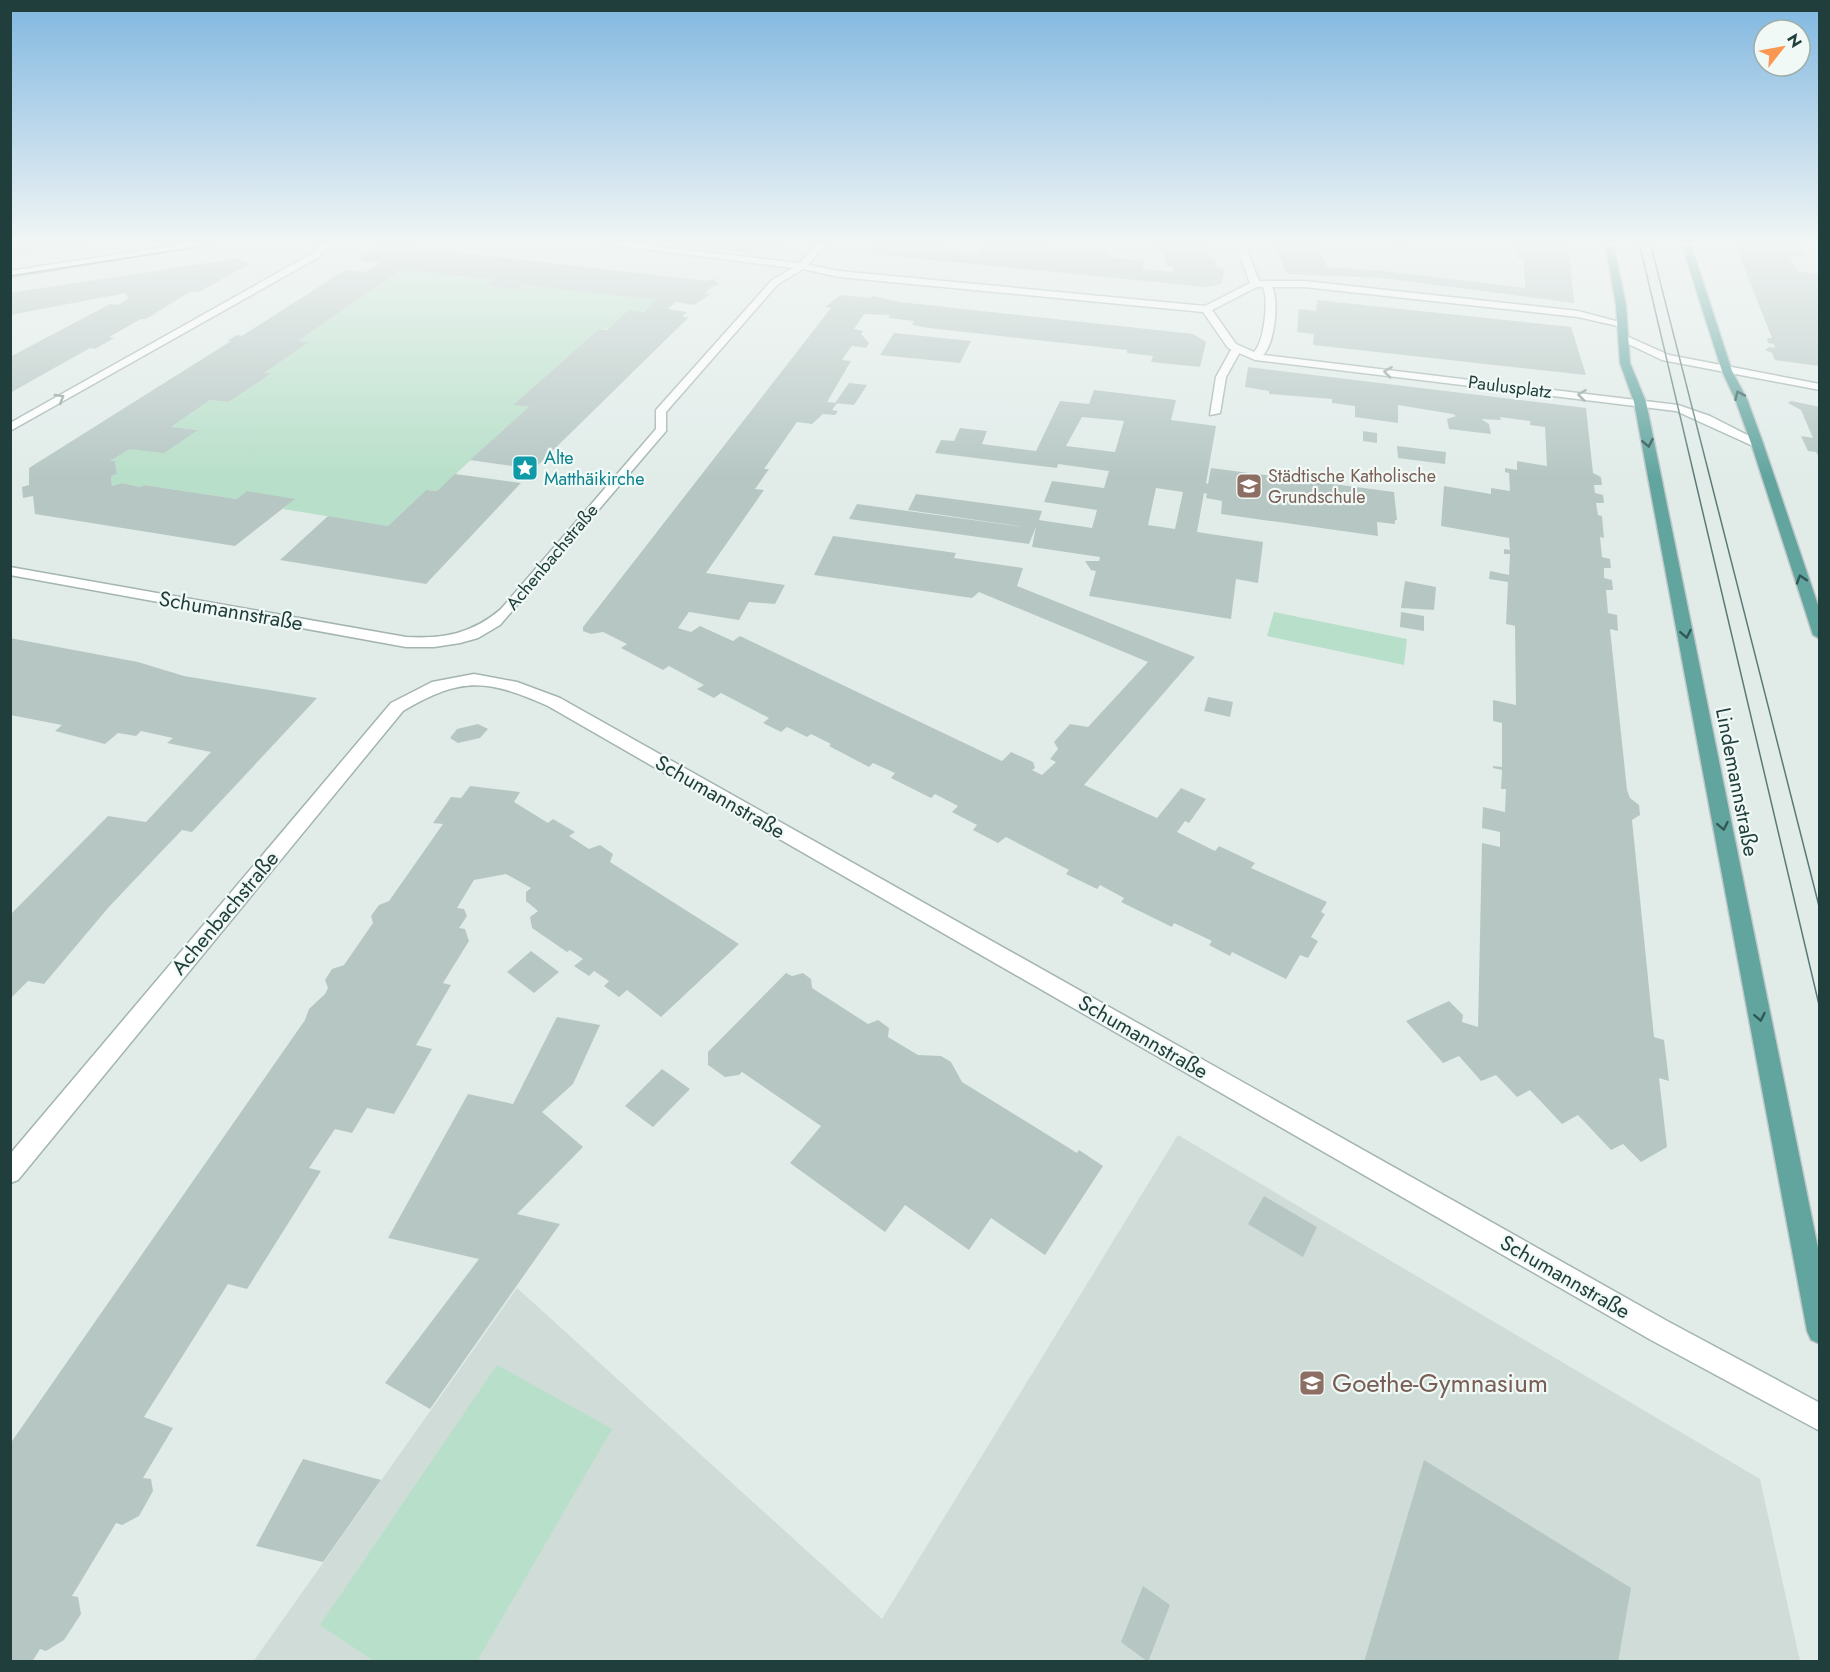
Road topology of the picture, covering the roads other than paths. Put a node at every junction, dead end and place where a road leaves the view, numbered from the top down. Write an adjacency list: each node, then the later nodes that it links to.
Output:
1 (198, 320): 15 (street, one-way to 1)
2 (741, 320): 19 (street, Achenbachstraße)
3 (1214, 320): 9 (street)
4 (1269, 320): 10 (street)
5 (1594, 320): 8 (street)
6 (1621, 320): 8 (main road, Lindemannstraße)
7 (1710, 320): 11 (main road)
8 (1623, 331): 11 (street); 13 (main road, Lindemannstraße)
9 (1236, 350): 10 (street, Paulusplatz); 14 (street)
10 (1256, 357): 13 (street, Paulusplatz, one-way to 10)
11 (1727, 371): 12 (street); 16 (main road, one-way to 11)
12 (1820, 387)
13 (1640, 402): 16 (street, Paulusplatz); 22 (main road, Lindemannstraße, one-way to 22)
14 (1214, 413)
15 (10, 428)
16 (1756, 443): 18 (main road, one-way to 16)
17 (10, 571): 19 (street, Schumannstraße)
18 (1820, 635)
19 (452, 642)
20 (459, 679): 21 (street, Achenbachstraße); 23 (street, Schumannstraße)
21 (10, 1173)
22 (1820, 1331)
23 (1820, 1418)

